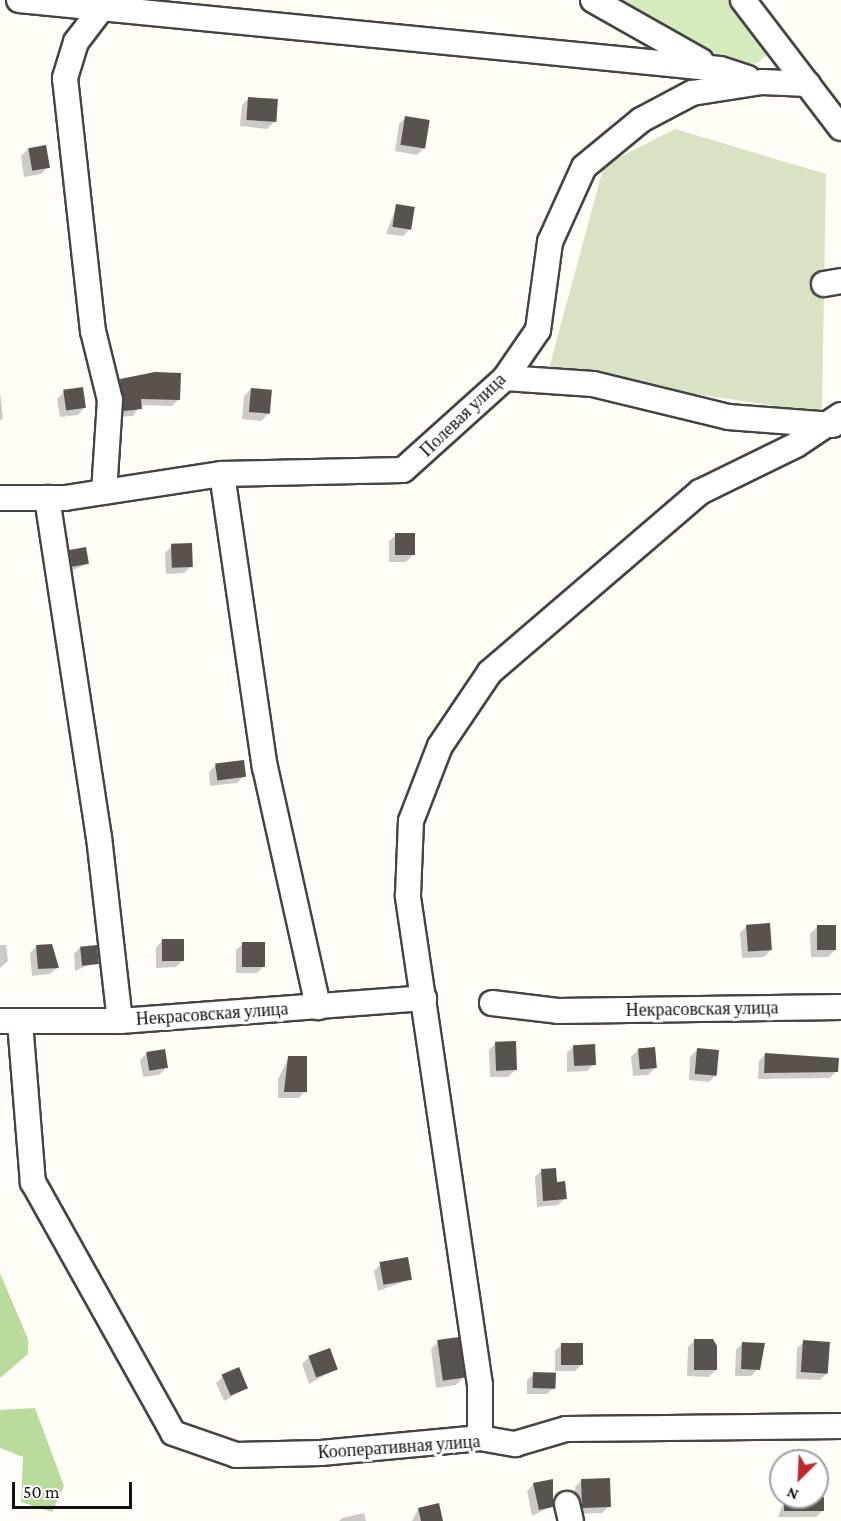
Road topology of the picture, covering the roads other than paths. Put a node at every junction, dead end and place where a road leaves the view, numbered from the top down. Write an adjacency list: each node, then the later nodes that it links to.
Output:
1 (20, 0): 4 (street, Полевая улица)
2 (593, 0): 5 (street)
3 (743, 0): 7 (street)
4 (102, 8): 5 (street, Полевая улица); 12 (street)
5 (720, 69): 6 (street, Полевая улица)
6 (762, 82): 7 (street, Полевая улица); 9 (street, Полевая улица)
7 (808, 84): 8 (street)
8 (841, 128)
9 (505, 378): 10 (street); 11 (street, Полевая улица)
10 (837, 422): 15 (street)
11 (222, 474): 12 (street, Полевая улица); 17 (street)
12 (104, 492): 14 (street, Полевая улица)
13 (0, 498): 14 (street, Полевая улица)
14 (47, 498): 20 (street)
15 (424, 998): 17 (street, Некрасовская улица); 22 (street)
16 (492, 1003): 18 (street, Некрасовская улица)
17 (318, 1007): 20 (street, Некрасовская улица)
18 (841, 1007)
19 (10, 1021): 20 (street, Некрасовская улица); 22 (street, Кооперативная улица)
20 (120, 1021)
21 (841, 1426): 22 (street, Кооперативная улица)
22 (480, 1438)

